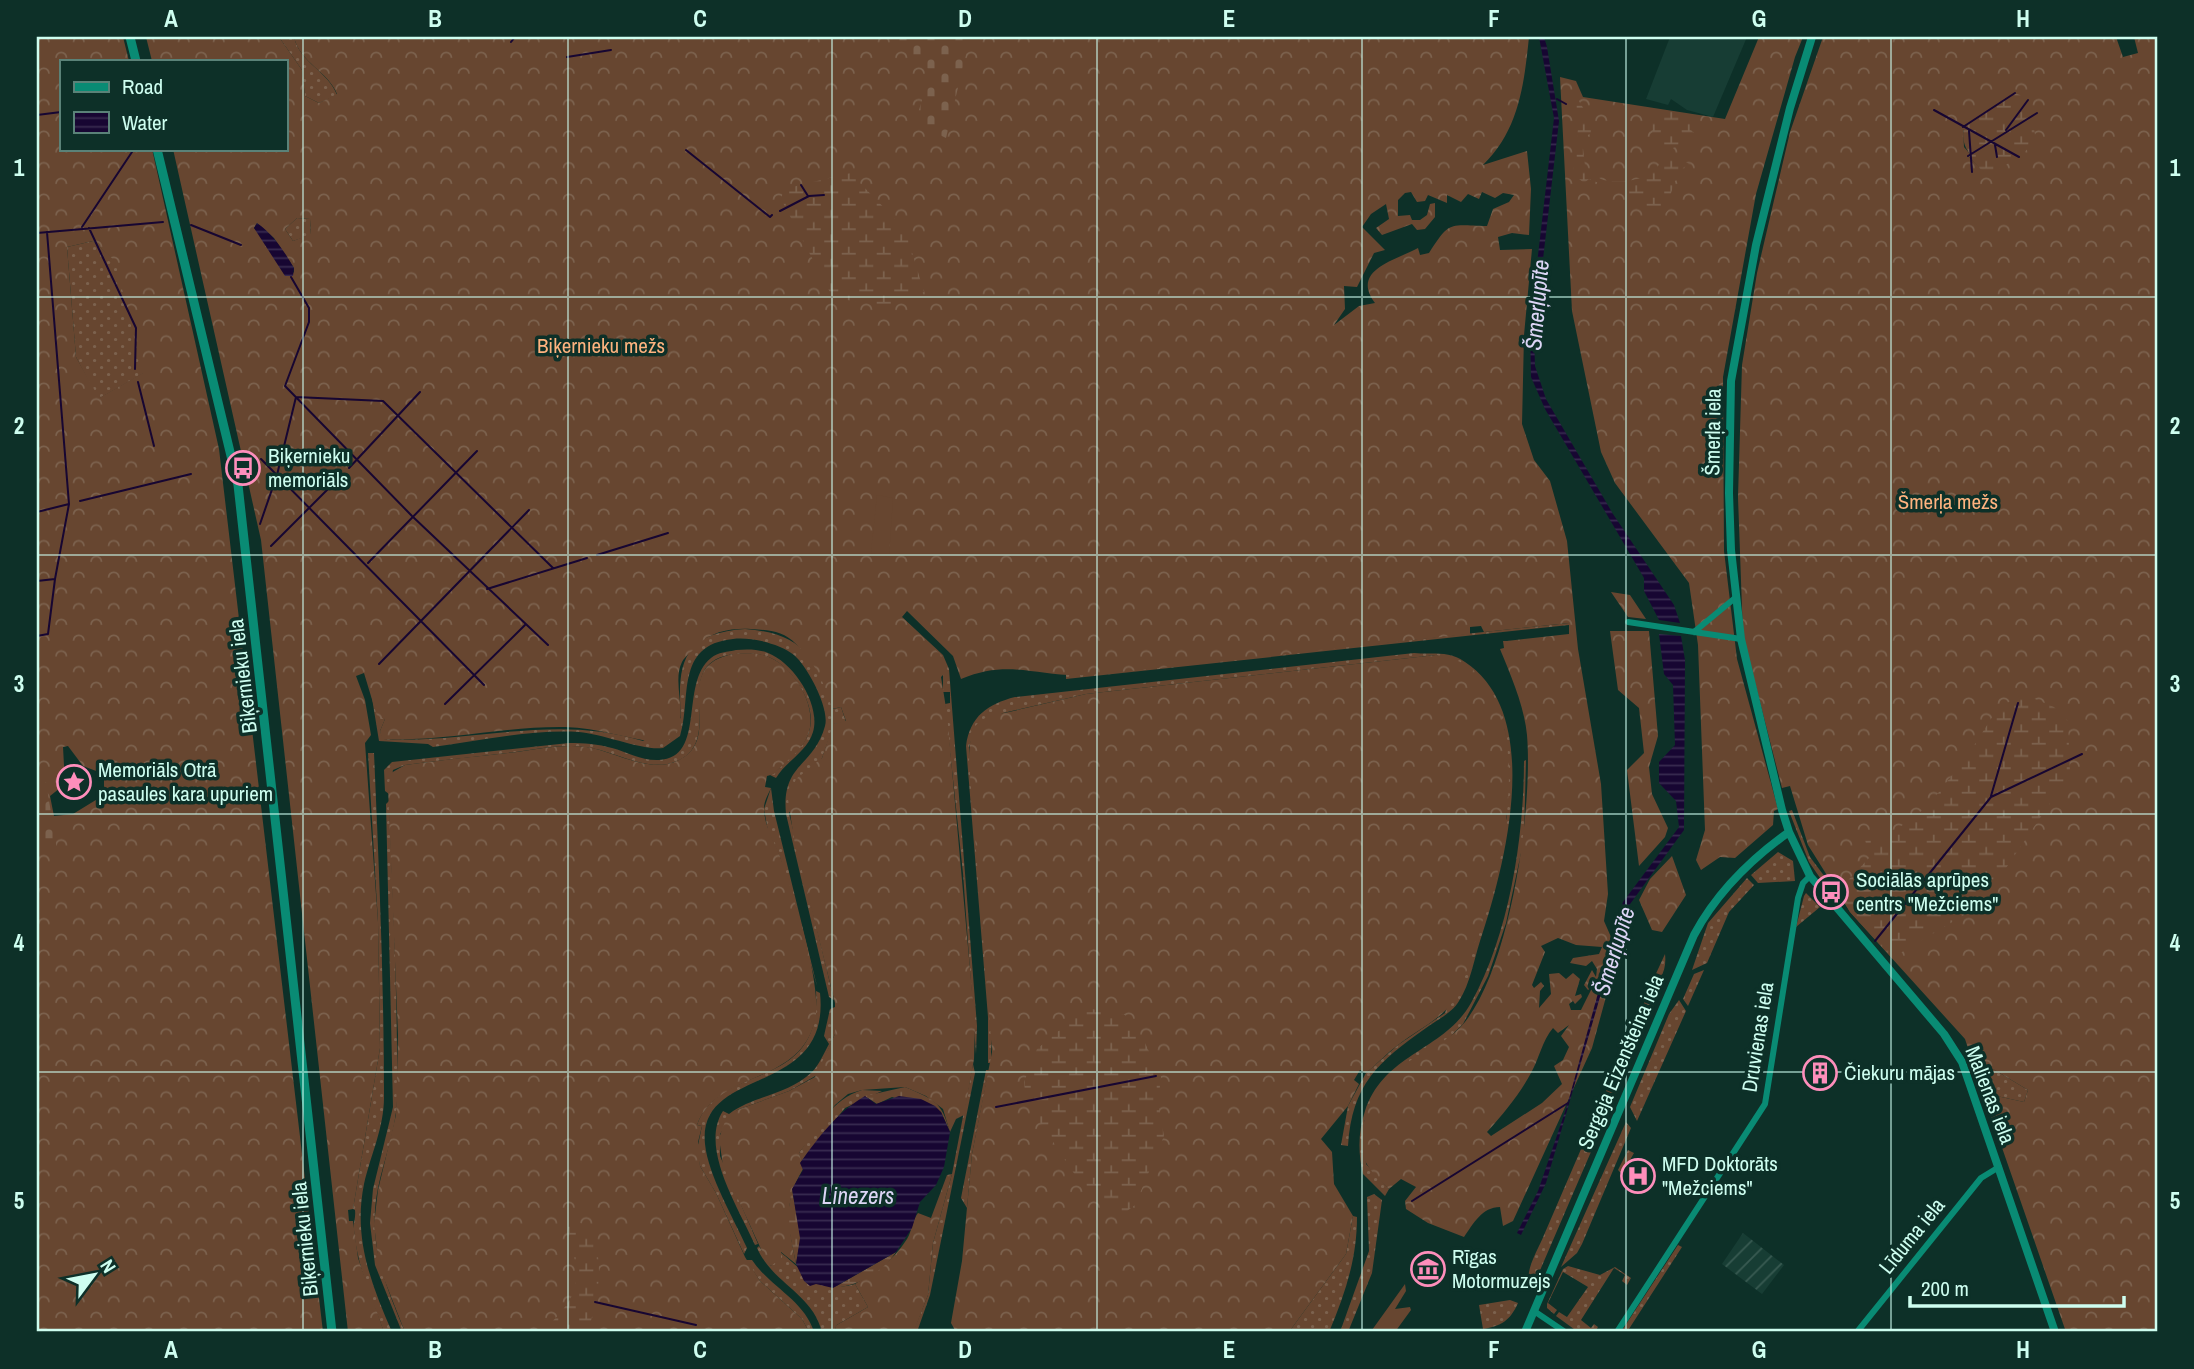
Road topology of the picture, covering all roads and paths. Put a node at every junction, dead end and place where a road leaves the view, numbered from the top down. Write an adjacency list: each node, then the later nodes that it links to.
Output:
1 (130, 37): 3 (main road)
2 (1812, 37): 5 (street, Šmerļa iela)
3 (136, 60)
4 (157, 150): 13 (main road, Biķernieku iela)
5 (1735, 598): 7 (street); 8 (street, Šmerļa iela)
6 (1628, 622): 7 (street)
7 (1694, 632): 8 (street)
8 (1741, 639): 9 (street, Šmerļa iela)
9 (1789, 832): 10 (street, Malienas iela); 12 (street, Sergeja Eizenšteina iela)
10 (1811, 876): 11 (street, Malienas iela); 16 (street, Druvienas iela)
11 (1999, 1167): 17 (street, Līduma iela); 18 (street, Malienas iela)
12 (1534, 1311): 14 (street, Sergeja Eizenšteina iela); 15 (street)
13 (332, 1332)
14 (1525, 1332)
15 (1565, 1332)
16 (1617, 1332)
17 (1857, 1332)
18 (2055, 1332)

